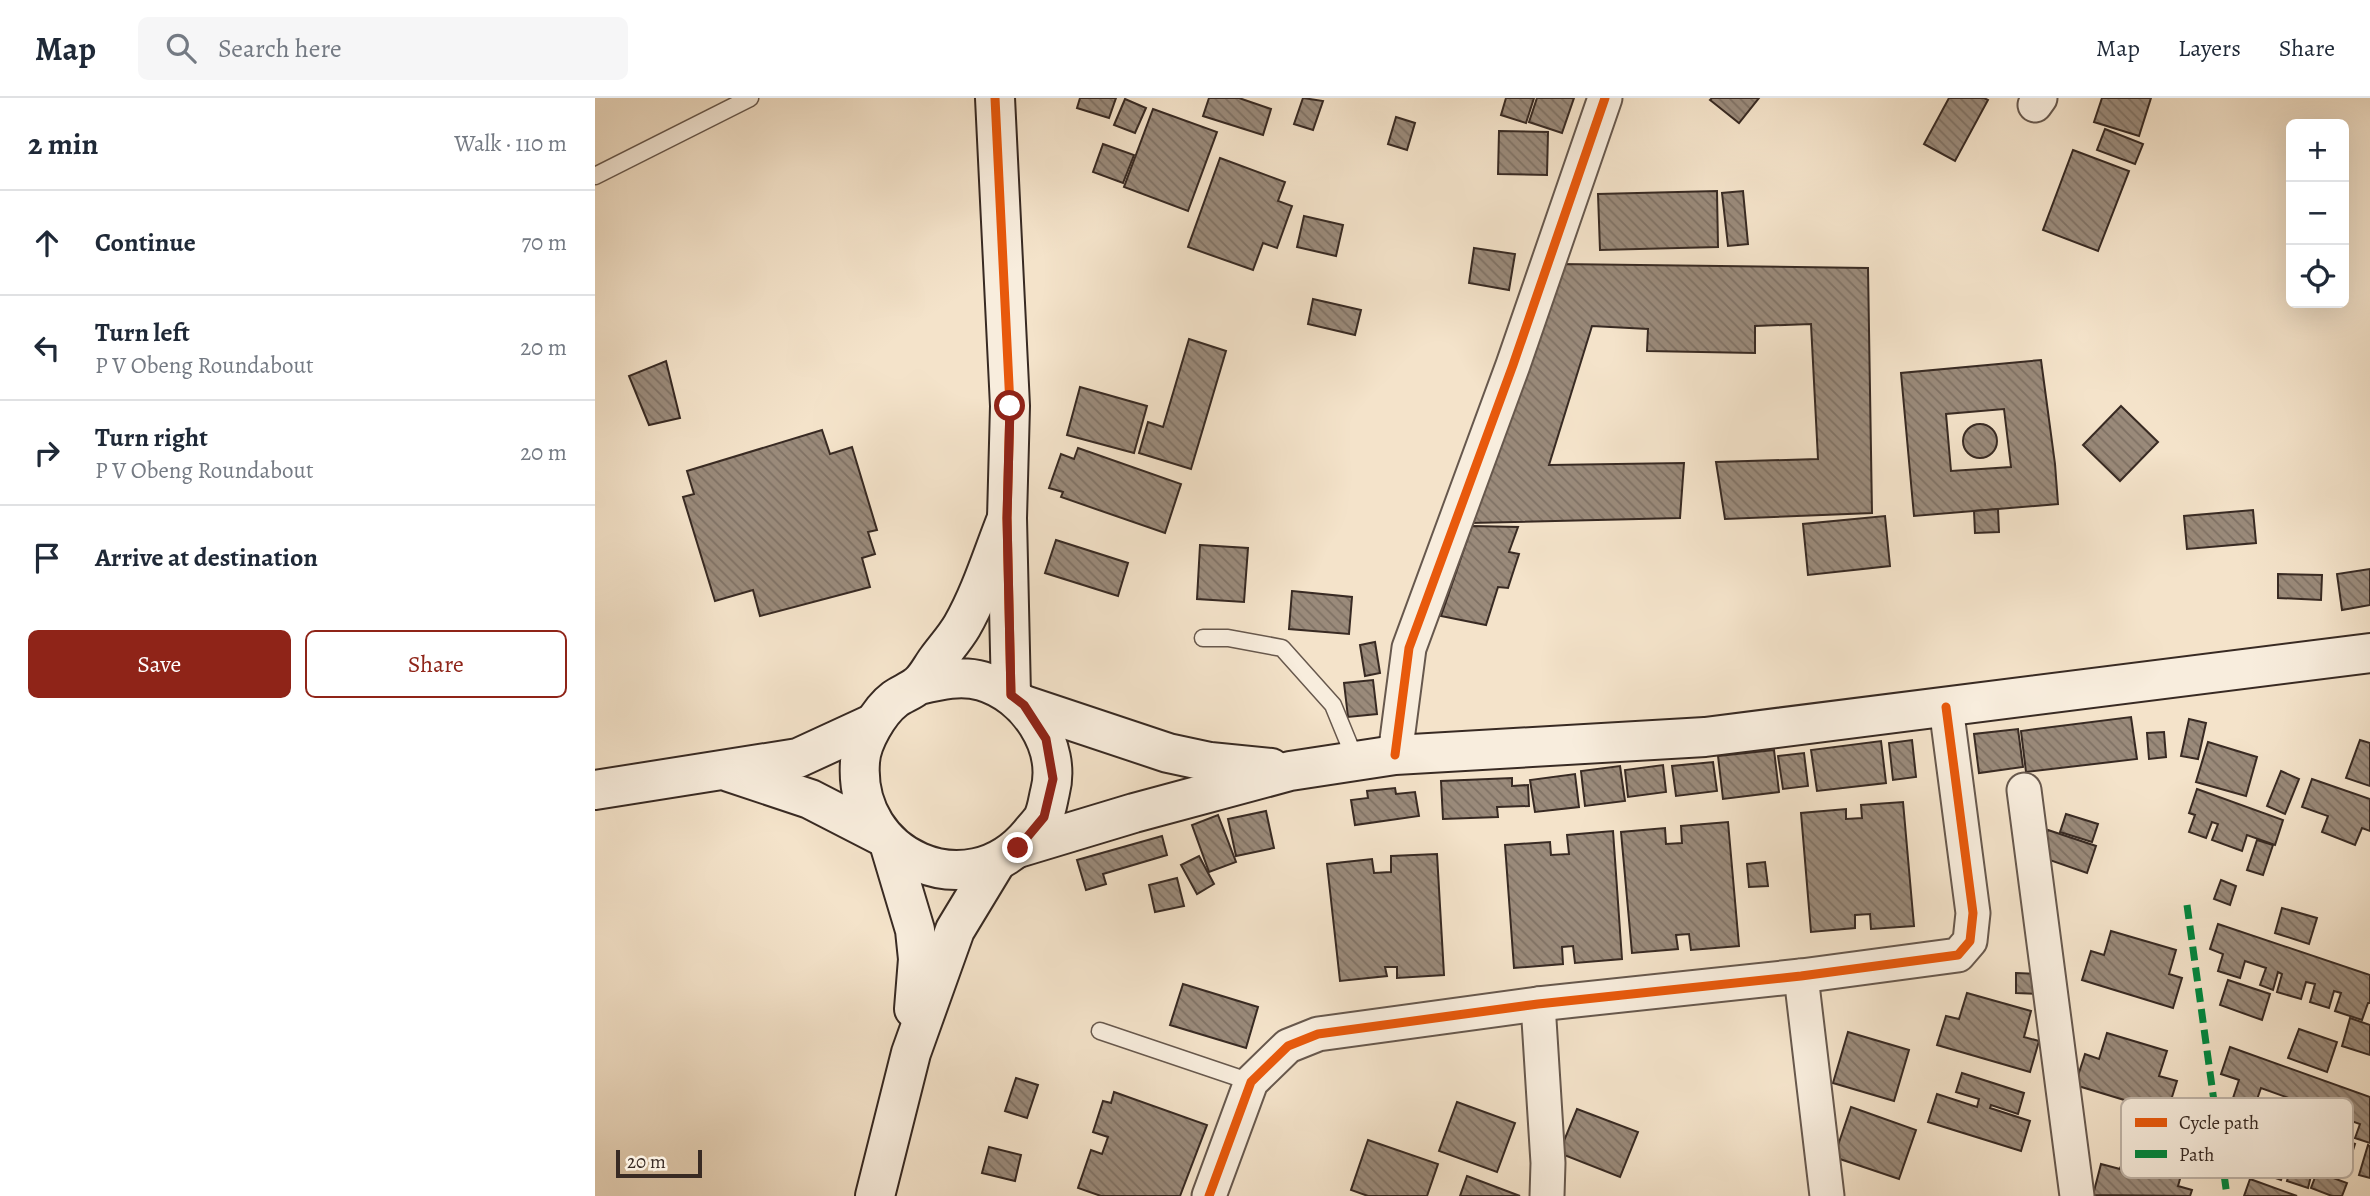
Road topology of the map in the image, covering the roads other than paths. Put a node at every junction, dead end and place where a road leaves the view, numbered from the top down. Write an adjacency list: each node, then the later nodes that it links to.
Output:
1 (750, 98): 4 (lane)
2 (995, 98): 5 (main road)
3 (1605, 98): 12 (street)
4 (595, 176)
5 (1007, 518): 8 (main road); 9 (main road)
6 (1203, 638): 13 (lane)
7 (2370, 653): 10 (main road)
8 (919, 685): 9 (main road); 11 (main road)
9 (1017, 700): 15 (main road); 19 (main road)
10 (1946, 707): 12 (main road); 20 (street)
11 (874, 723): 14 (main road); 18 (main road)
12 (1395, 755): 13 (main road)
13 (1356, 761): 15 (main road)
14 (720, 769): 16 (main road); 18 (main road)
15 (1290, 771): 19 (main road)
16 (595, 790)
17 (2024, 790): 29 (street)
18 (884, 839): 19 (main road); 23 (main road)
19 (1007, 856): 23 (main road)
20 (1801, 976): 21 (street); 28 (street)
21 (1538, 1004): 24 (street); 27 (street)
22 (1100, 1031): 24 (lane)
23 (911, 1054): 25 (main road)
24 (1251, 1082): 26 (street)
25 (875, 1196)
26 (1209, 1196)
27 (1547, 1196)
28 (1827, 1196)
29 (2077, 1196)

